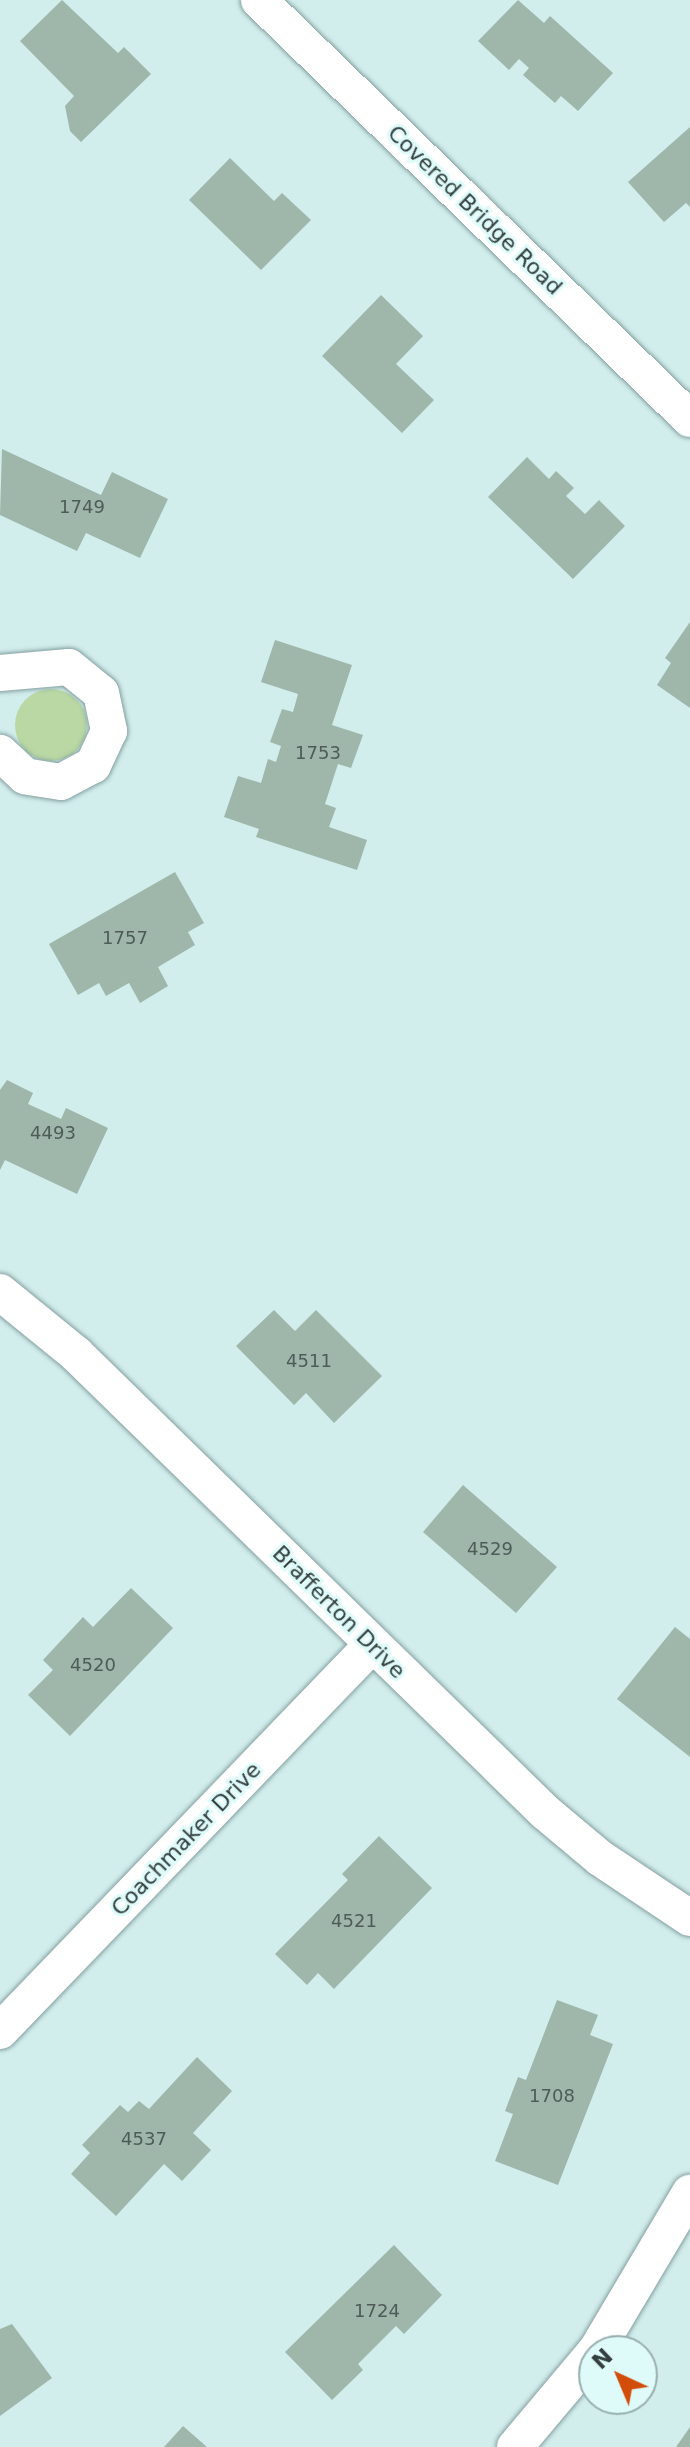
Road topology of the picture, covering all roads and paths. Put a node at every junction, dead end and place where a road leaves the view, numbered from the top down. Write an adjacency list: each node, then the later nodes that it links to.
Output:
1 (259, 0): 2 (street, Covered Bridge Road)
2 (690, 419)
3 (0, 673): 4 (street)
4 (0, 753)
5 (0, 1292): 6 (street, Brafferton Drive)
6 (371, 1646): 7 (street, Brafferton Drive); 8 (street, Coachmaker Drive)
7 (690, 1918)
8 (0, 2031)
9 (690, 2193): 10 (street)
10 (605, 2335)
11 (578, 2372): 12 (street)
12 (515, 2447)

